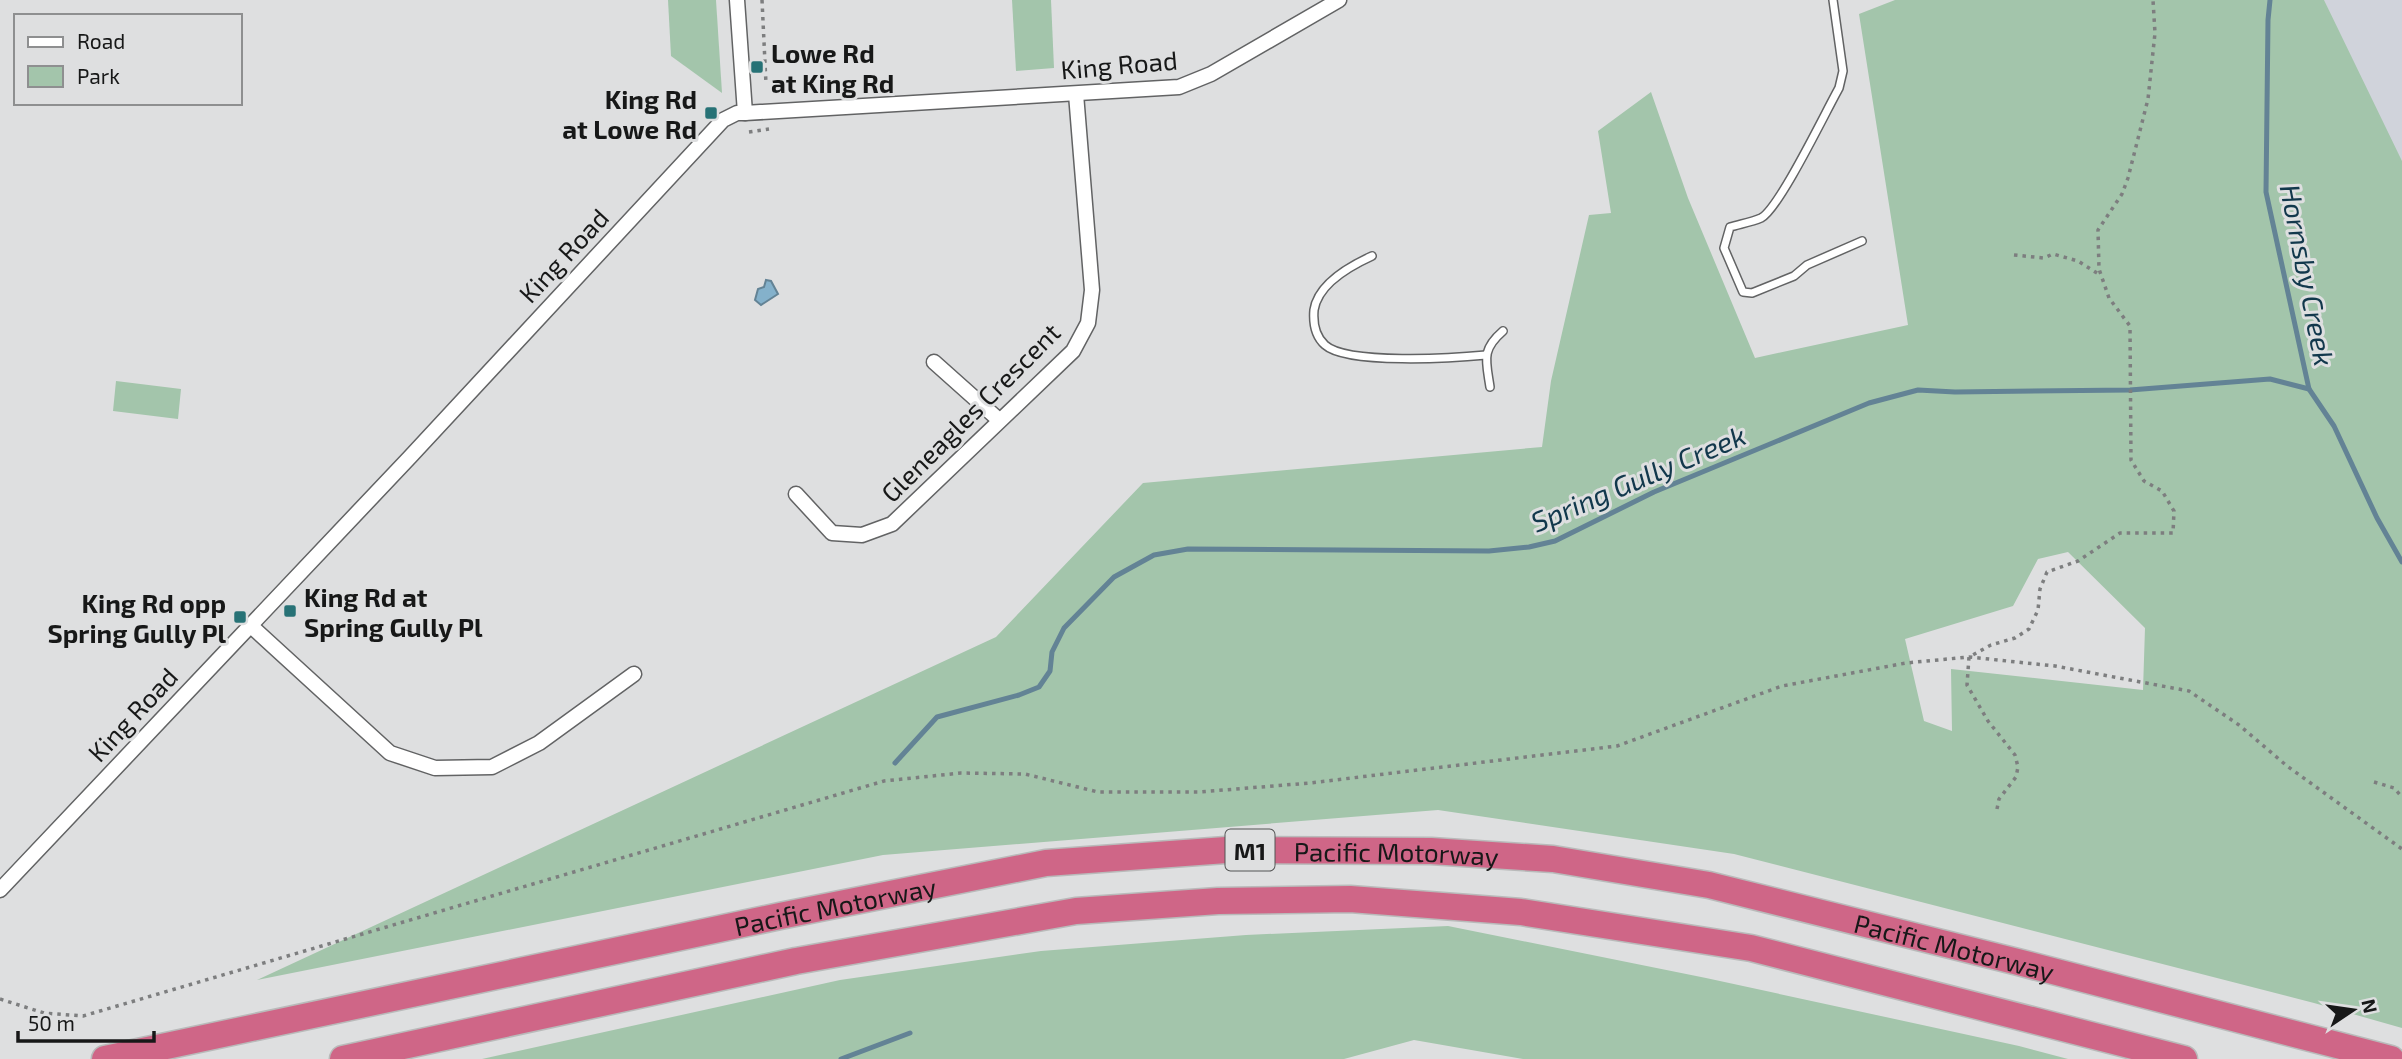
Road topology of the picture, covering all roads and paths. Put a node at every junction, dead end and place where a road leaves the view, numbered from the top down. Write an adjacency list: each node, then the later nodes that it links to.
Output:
1 (737, 0): 8 (street)
2 (762, 0): 6 (path)
3 (1339, 0): 7 (street, King Road)
4 (1833, 0): 9 (lane)
5 (2153, 0): 12 (path)
6 (766, 84)
7 (1076, 94): 8 (street, King Road); 17 (street, Gleneagles Crescent)
8 (746, 113): 19 (street, King Road)
9 (1862, 241)
10 (2014, 254): 12 (path)
11 (1372, 256): 14 (lane)
12 (2102, 276): 20 (path)
13 (1503, 331): 14 (lane)
14 (1486, 355): 16 (lane)
15 (934, 362): 17 (street)
16 (1490, 387)
17 (999, 420): 18 (street, Gleneagles Crescent)
18 (796, 494)
19 (250, 625): 21 (street); 26 (street, King Road)
20 (1969, 657): 24 (path); 25 (path); 27 (path)
21 (634, 674)
22 (2374, 782): 23 (path)
23 (2402, 797)
24 (1997, 809)
25 (2402, 849)
26 (0, 890)
27 (0, 999)
28 (105, 1059): 31 (highway, Pacific Motorway / M1)
29 (343, 1059): 30 (highway, Pacific Motorway / M1)
30 (2184, 1059)
31 (2391, 1059)

